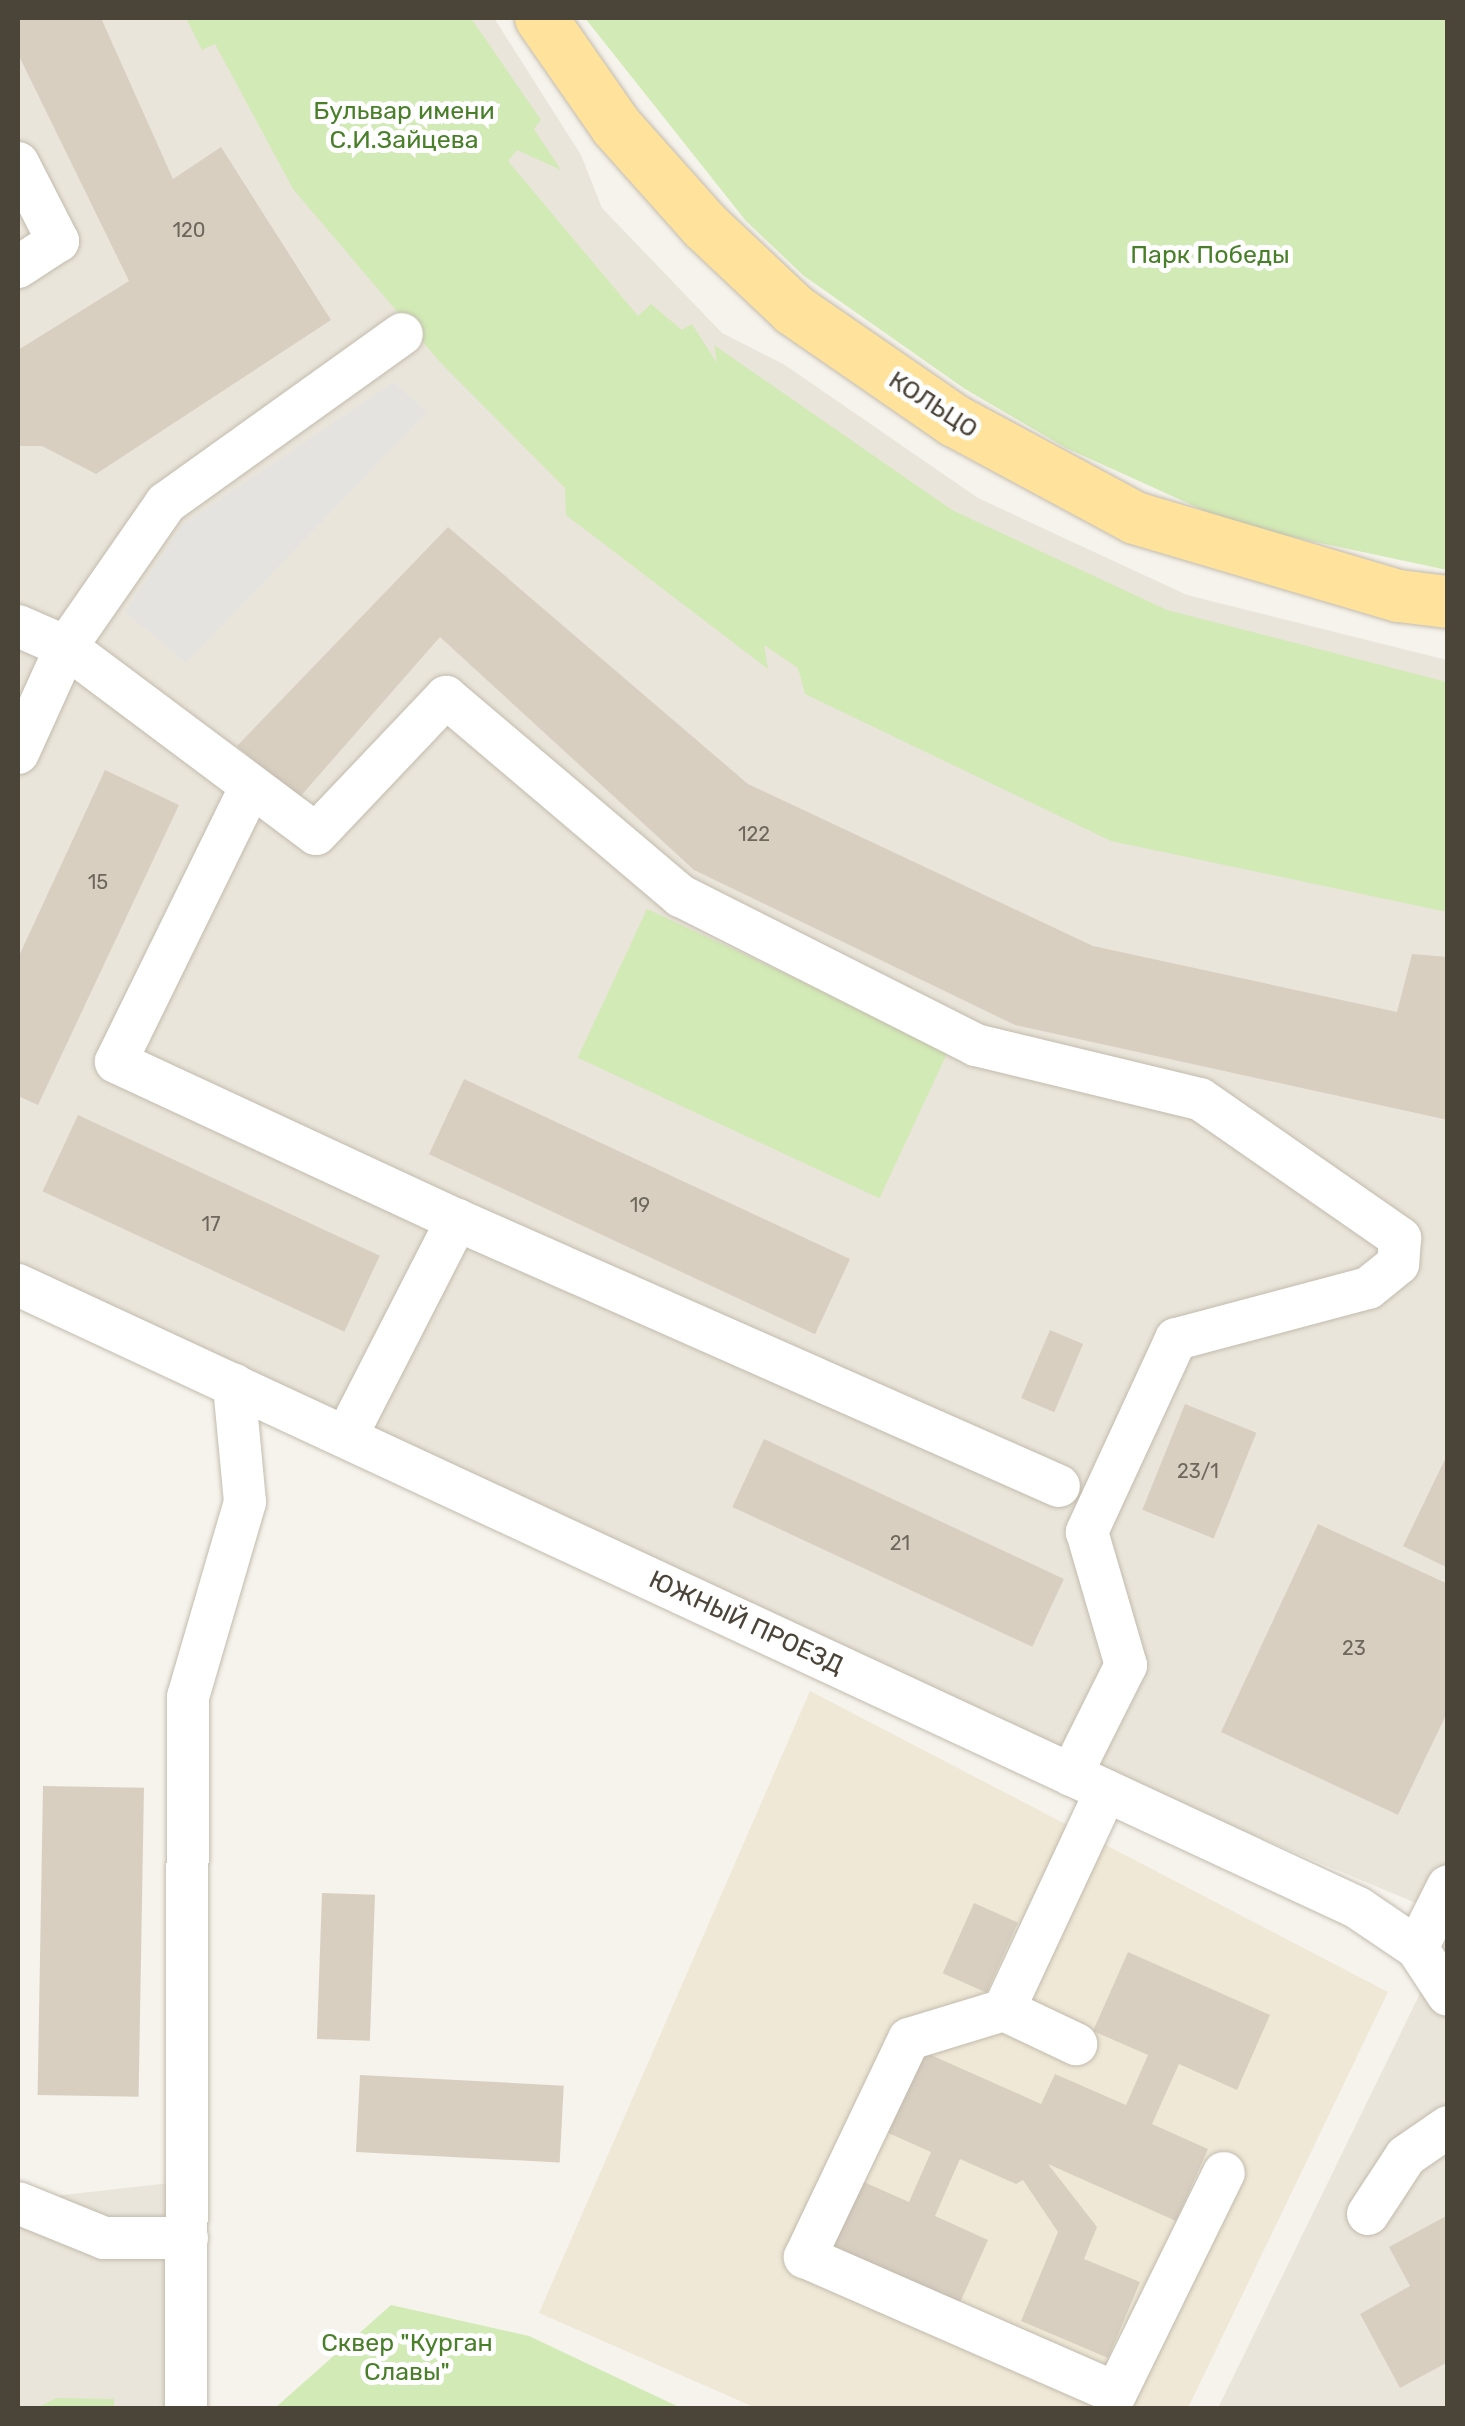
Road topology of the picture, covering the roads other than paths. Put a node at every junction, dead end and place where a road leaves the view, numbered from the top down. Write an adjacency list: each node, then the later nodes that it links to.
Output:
1 (542, 18): 5 (main road, КОЛЬЦО)
2 (18, 163): 3 (street)
3 (18, 267)
4 (402, 334): 8 (street)
5 (1423, 599): 6 (street)
6 (1448, 615)
7 (18, 626): 8 (street)
8 (66, 647): 9 (street); 10 (street)
9 (18, 753)
10 (252, 786): 11 (street); 16 (street)
11 (457, 1220): 14 (street); 15 (street)
12 (18, 1285): 13 (street, ЮЖНЫЙ ПРОЕЗД)
13 (234, 1385): 14 (street, ЮЖНЫЙ ПРОЕЗД); 26 (street)
14 (346, 1437): 16 (street, ЮЖНЫЙ ПРОЕЗД)
15 (1059, 1486)
16 (1088, 1783): 18 (street, ЮЖНЫЙ ПРОЕЗД); 20 (street)
17 (1448, 1886): 18 (street)
18 (1418, 1948): 19 (street, ЮЖНЫЙ ПРОЕЗД)
19 (1448, 1995)
20 (1004, 2010): 21 (street); 23 (street)
21 (1076, 2044)
22 (1448, 2127): 25 (street)
23 (1224, 2173)
24 (18, 2202): 26 (street)
25 (1368, 2214)
26 (186, 2238): 27 (street)
27 (186, 2408)

